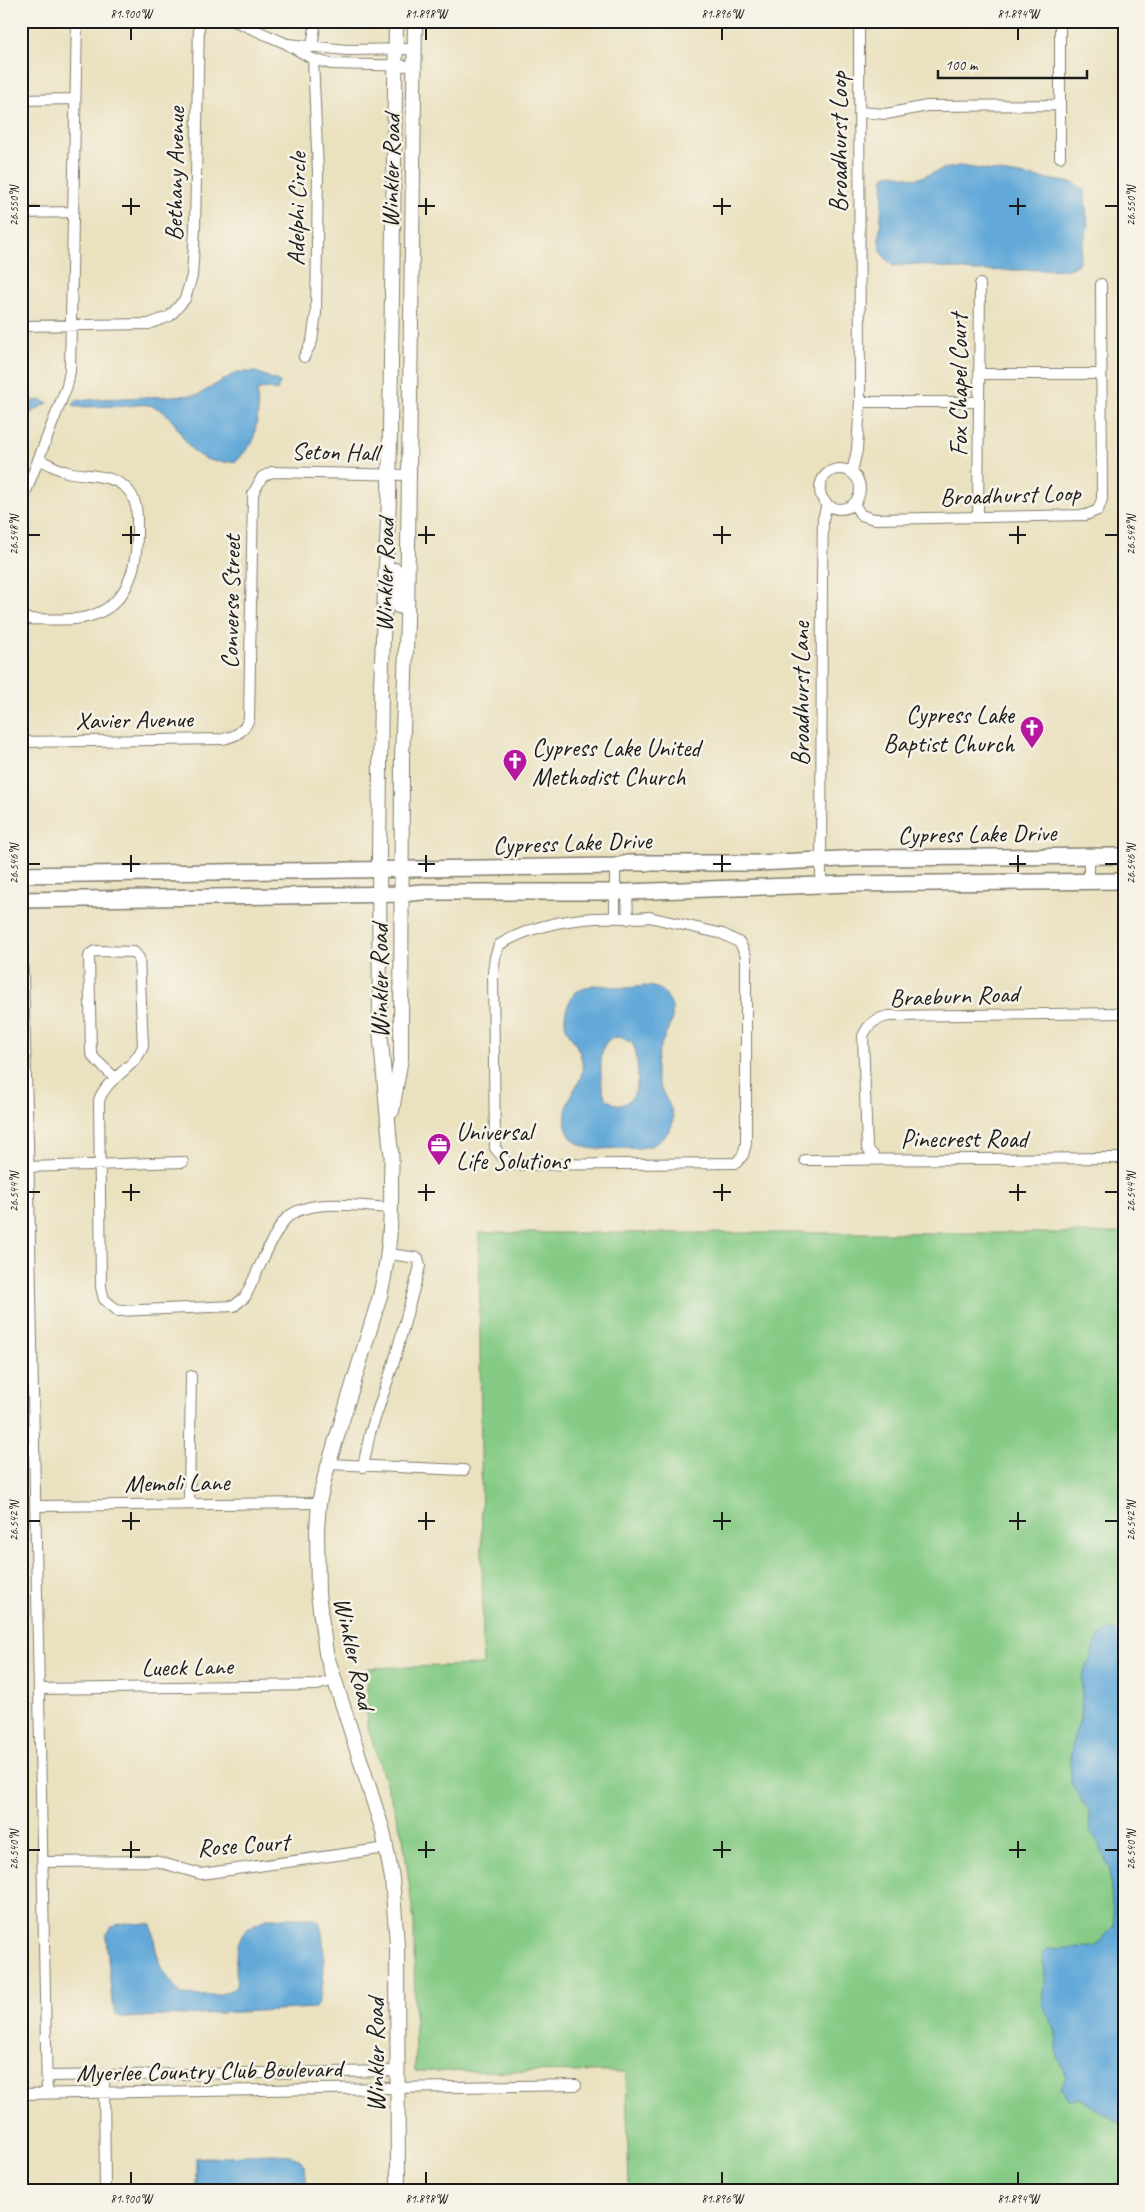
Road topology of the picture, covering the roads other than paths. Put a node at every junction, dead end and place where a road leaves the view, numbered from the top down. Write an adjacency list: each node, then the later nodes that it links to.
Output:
1 (76, 21): 16 (street)
2 (199, 21): 25 (street, Bethany Avenue)
3 (234, 21): 9 (street)
4 (316, 21): 10 (street)
5 (396, 21): 11 (street, Winkler Road)
6 (415, 21): 12 (street, Winkler Road)
7 (861, 21): 19 (street, Broadhurst Loop)
8 (1060, 21): 18 (street)
9 (285, 43): 10 (street); 13 (street)
10 (312, 46): 11 (street)
11 (396, 49): 12 (street); 14 (street, Winkler Road)
12 (414, 49): 15 (street, Winkler Road)
13 (313, 60): 14 (street); 27 (street, Adelphi Circle)
14 (395, 66): 15 (street); 34 (street, Winkler Road)
15 (414, 66): 35 (street, Winkler Road)
16 (75, 99): 17 (street); 21 (street)
17 (21, 100)
18 (1060, 106): 19 (street); 20 (street)
19 (859, 112): 30 (street, Broadhurst Loop)
20 (1060, 157)
21 (73, 212): 22 (street); 25 (street)
22 (21, 213)
23 (980, 284): 28 (street, Fox Chapel Court)
24 (1101, 284): 29 (street, Broadhurst Loop)
25 (72, 325): 26 (street); 32 (street)
26 (21, 326)
27 (304, 357)
28 (980, 374): 29 (street); 31 (street, Fox Chapel Court)
29 (1101, 374): 40 (street, Broadhurst Loop)
30 (860, 402): 31 (street); 33 (street, Broadhurst Loop)
31 (979, 402): 40 (street, Fox Chapel Court)
32 (39, 459): 37 (street); 43 (street)
33 (852, 472): 38 (street); 39 (street, Broadhurst Loop)
34 (389, 473): 35 (street, Seton Hall); 36 (street, Seton Hall); 41 (street, Winkler Road)
35 (409, 475): 42 (street, Winkler Road)
36 (262, 477): 44 (street, Converse Street)
37 (21, 504)
38 (827, 504): 39 (street); 48 (street, Broadhurst Lane)
39 (854, 504): 40 (street, Broadhurst Loop)
40 (978, 517)
41 (388, 520): 42 (street); 50 (street, Winkler Road)
42 (407, 608): 51 (street, Winkler Road)
43 (21, 619)
44 (245, 728): 45 (street, Xavier Avenue)
45 (21, 742)
46 (1089, 856): 47 (main road, Cypress Lake Drive); 48 (main road, Cypress Lake Drive); 53 (street)
47 (1124, 856)
48 (820, 860): 49 (main road, Cypress Lake Drive); 55 (street, Broadhurst Lane)
49 (615, 866): 51 (main road, Cypress Lake Drive); 56 (street)
50 (380, 870): 51 (main road, Cypress Lake Drive); 52 (main road, Cypress Lake Drive); 58 (street, Winkler Road)
51 (402, 870): 59 (street, Winkler Road)
52 (22, 875): 57 (street)
53 (1089, 881): 54 (main road, Cypress Lake Drive); 55 (main road, Cypress Lake Drive)
54 (1124, 881)
55 (821, 885): 56 (main road, Cypress Lake Drive)
56 (622, 892): 59 (main road, Cypress Lake Drive); 62 (street); 63 (street)
57 (21, 894)
58 (380, 894): 59 (main road, Cypress Lake Drive); 60 (main road, Cypress Lake Drive); 66 (street, Winkler Road)
59 (402, 894): 66 (street, Winkler Road)
60 (21, 900)
61 (21, 912): 72 (street)
62 (615, 918): 63 (street); 63 (street)
63 (628, 919)
64 (1124, 1013): 69 (street, Braeburn Road)
65 (115, 1078): 65 (street); 71 (street)
66 (389, 1129): 73 (street, Winkler Road)
67 (1124, 1158): 69 (street, Pinecrest Road)
68 (805, 1160): 69 (street, Pinecrest Road)
69 (877, 1160)
70 (183, 1162): 71 (street)
71 (98, 1164): 72 (street); 73 (street)
72 (28, 1167): 81 (street)
73 (392, 1208): 74 (street, Winkler Road)
74 (388, 1254): 76 (street, Winkler Road); 77 (street)
75 (191, 1376): 80 (street)
76 (328, 1464): 77 (street); 79 (street, Winkler Road)
77 (363, 1467): 78 (street)
78 (464, 1470)
79 (319, 1503): 80 (street, Memoli Lane); 82 (street, Winkler Road)
80 (189, 1504): 81 (street, Memoli Lane)
81 (36, 1506): 83 (street)
82 (334, 1680): 83 (street, Lueck Lane); 84 (street, Winkler Road)
83 (39, 1689): 85 (street)
84 (387, 1848): 85 (street, Rose Court); 86 (street, Winkler Road)
85 (42, 1862): 88 (street)
86 (397, 2071): 87 (street, Myerlee Country Club Boulevard); 90 (street, Winkler Road)
87 (104, 2075): 88 (street, Myerlee Country Club Boulevard); 93 (street)
88 (48, 2076): 92 (street)
89 (576, 2085): 90 (street, Myerlee Country Club Boulevard)
90 (397, 2089): 93 (street, Myerlee Country Club Boulevard); 95 (street, Winkler Road)
91 (21, 2094): 92 (street, Myerlee Country Club Boulevard)
92 (47, 2094): 93 (street, Myerlee Country Club Boulevard)
93 (104, 2094): 94 (street)
94 (105, 2191)
95 (398, 2191)

